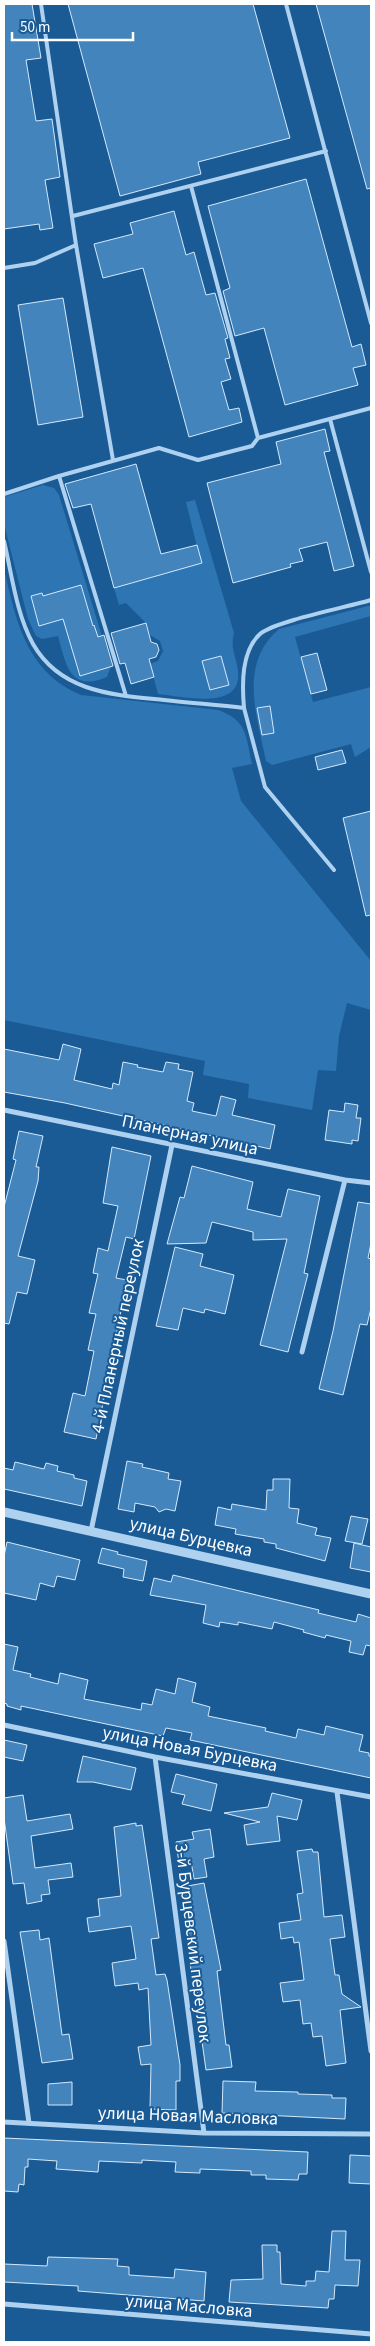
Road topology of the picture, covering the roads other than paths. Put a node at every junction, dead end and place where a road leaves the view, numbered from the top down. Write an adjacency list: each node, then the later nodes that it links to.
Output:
1 (41, 4): 5 (lane)
2 (286, 4): 3 (lane)
3 (326, 151): 4 (lane); 8 (lane)
4 (190, 186): 5 (lane); 11 (lane)
5 (73, 216): 6 (lane)
6 (76, 245): 7 (lane); 12 (lane)
7 (4, 268)
8 (371, 323)
9 (371, 408): 10 (lane)
10 (330, 419): 11 (lane); 16 (lane)
11 (258, 438): 12 (lane)
12 (113, 460): 13 (lane)
13 (59, 476): 14 (lane); 18 (lane)
14 (4, 494)
15 (4, 541): 18 (lane)
16 (371, 572)
17 (371, 600): 19 (lane)
18 (126, 696): 19 (lane)
19 (244, 708): 20 (lane)
20 (334, 870)
21 (4, 1110): 22 (street, Планерная улица)
22 (172, 1146): 23 (street, Планерная улица); 27 (street, 4-й Планерный переулок)
23 (345, 1180): 24 (street, Планерная улица); 25 (street)
24 (371, 1183)
25 (302, 1352)
26 (4, 1512): 27 (street, улица Бурцевка)
27 (91, 1531): 28 (street, улица Бурцевка)
28 (371, 1594)
29 (4, 1725): 30 (street, улица Новая Бурцевка)
30 (155, 1757): 31 (street, улица Новая Бурцевка); 37 (street, 3-й Бурцевский переулок)
31 (338, 1792): 32 (street, улица Новая Бурцевка); 34 (street)
32 (371, 1797)
33 (4, 1941): 36 (street)
34 (371, 2051)
35 (4, 2122): 36 (street, улица Новая Масловка)
36 (30, 2123): 37 (street, улица Новая Масловка)
37 (204, 2133): 38 (street, улица Новая Масловка)
38 (371, 2134)
39 (4, 2304): 40 (street, улица Масловка)
40 (371, 2334)

